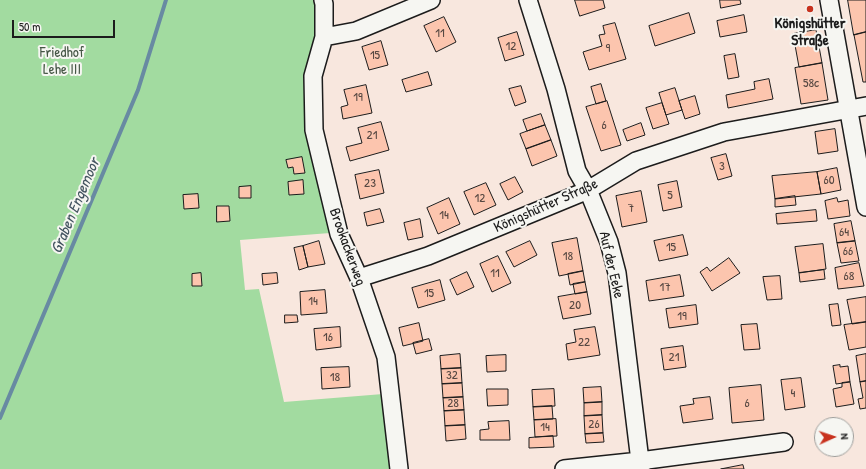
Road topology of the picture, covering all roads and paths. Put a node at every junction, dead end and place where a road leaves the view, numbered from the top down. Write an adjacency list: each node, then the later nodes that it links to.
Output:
1 (323, 0): 5 (street, Brookackerweg)
2 (431, 0): 5 (street)
3 (528, 0): 8 (street, Auf der Eeke)
4 (829, 0): 7 (street)
5 (324, 37): 10 (street, Brookackerweg)
6 (866, 106): 7 (street, Königshütter Straße)
7 (849, 109): 8 (street, Königshütter Straße); 9 (street)
8 (588, 190): 10 (street, Königshütter Straße); 12 (street, Auf der Eeke)
9 (866, 207)
10 (359, 278): 13 (street, Brookackerweg)
11 (784, 442): 12 (street)
12 (641, 465): 14 (street)
13 (399, 469)
14 (564, 469)

